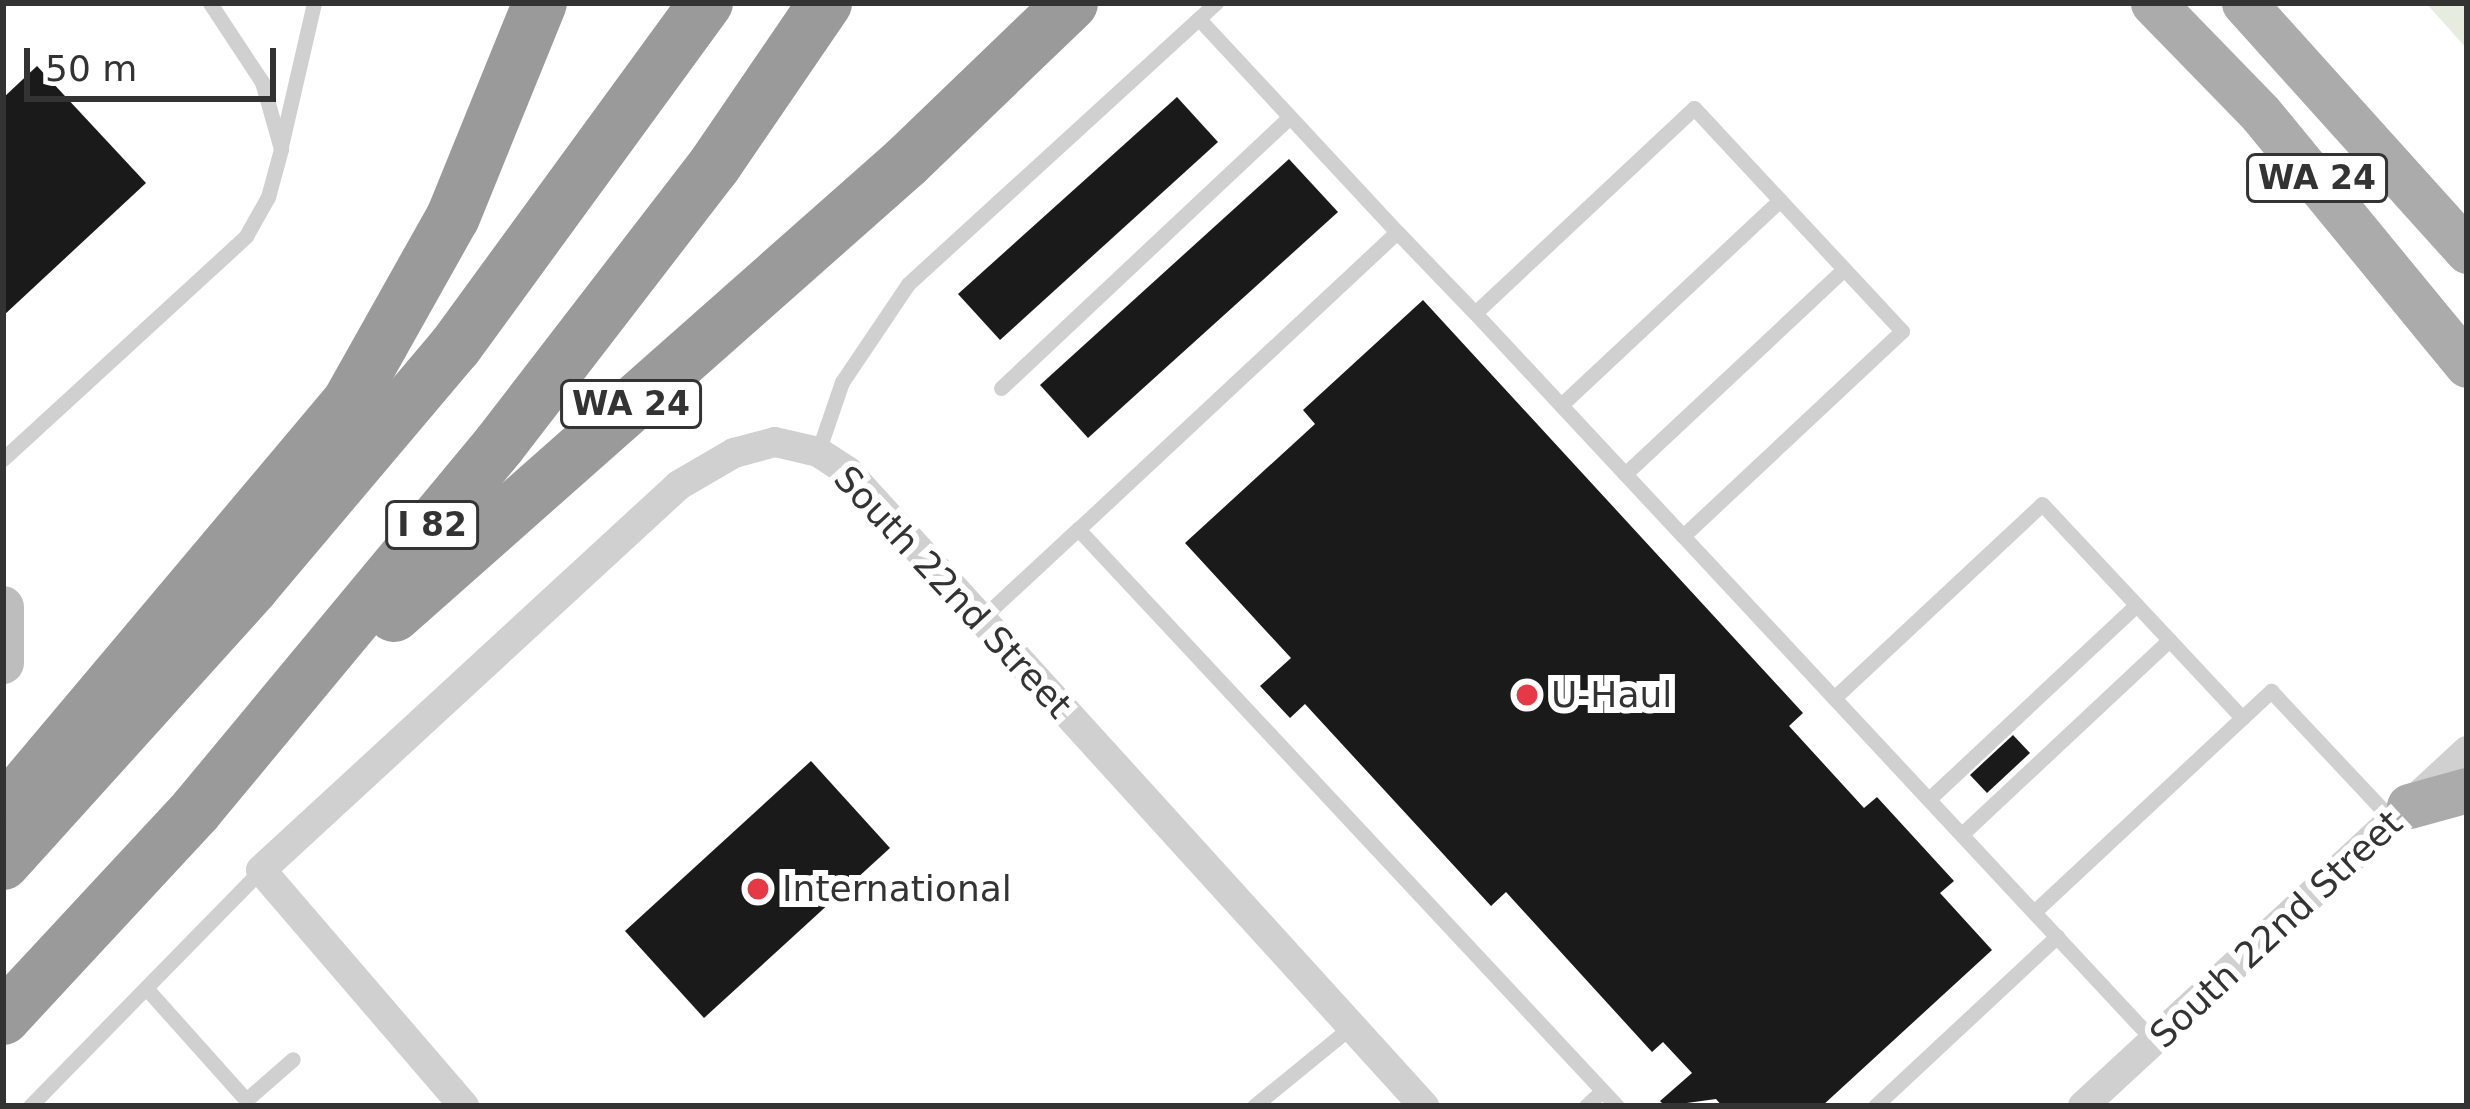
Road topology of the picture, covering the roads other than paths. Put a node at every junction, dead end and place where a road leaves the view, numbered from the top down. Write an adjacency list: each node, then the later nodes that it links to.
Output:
1 (210, 3): 12 (lane)
2 (314, 3): 12 (lane)
3 (540, 3): 36 (highway)
4 (706, 3): 40 (highway, I 82)
5 (824, 3): 37 (highway, I 82)
6 (1071, 3): 37 (highway, WA 24)
7 (1216, 3): 10 (lane)
8 (2153, 3): 18 (main road, WA 24)
9 (2244, 3): 15 (main road, WA 24)
10 (1198, 19): 11 (lane); 21 (lane)
11 (1290, 117): 14 (lane); 19 (lane)
12 (281, 149): 22 (lane)
13 (1780, 200): 16 (lane); 17 (lane); 20 (lane)
14 (1396, 232): 17 (lane); 24 (lane)
15 (2467, 251)
16 (1844, 269): 23 (lane); 25 (lane)
17 (1475, 313): 20 (lane)
18 (2467, 365)
19 (1001, 388)
20 (1561, 406): 23 (lane)
21 (818, 452): 28 (street, South 22nd Street); 41 (street, South 22nd Street)
22 (3, 458)
23 (1625, 474): 25 (lane)
24 (1078, 529): 28 (lane); 49 (lane)
25 (1683, 536): 31 (lane)
26 (2136, 605): 29 (lane); 31 (lane); 35 (lane)
27 (3, 607): 30 (street)
28 (981, 619): 46 (street, South 22nd Street)
29 (2169, 640): 32 (lane); 39 (lane)
30 (4, 660)
31 (1834, 698): 35 (lane)
32 (2242, 718): 38 (lane); 42 (lane)
33 (2467, 751): 38 (street, South 22nd Street)
34 (2467, 790): 38 (main road)
35 (1929, 799): 39 (lane)
36 (9, 807)
37 (196, 811): 45 (highway, I 82)
38 (2401, 813): 47 (street, South 22nd Street)
39 (1961, 834): 42 (lane)
40 (3, 863)
41 (261, 870): 44 (lane); 52 (street)
42 (2034, 912): 43 (lane)
43 (2057, 937): 47 (lane); 57 (lane)
44 (146, 988): 48 (lane); 51 (lane)
45 (3, 1018)
46 (1352, 1027): 50 (lane); 54 (street, South 22nd Street)
47 (2154, 1041): 58 (street, South 22nd Street)
48 (293, 1058)
49 (1602, 1091): 55 (lane); 56 (lane)
50 (1275, 1100): 53 (lane)
51 (30, 1106)
52 (464, 1106)
53 (1254, 1106)
54 (1424, 1106)
55 (1586, 1106)
56 (1616, 1106)
57 (1875, 1106)
58 (2083, 1106)

